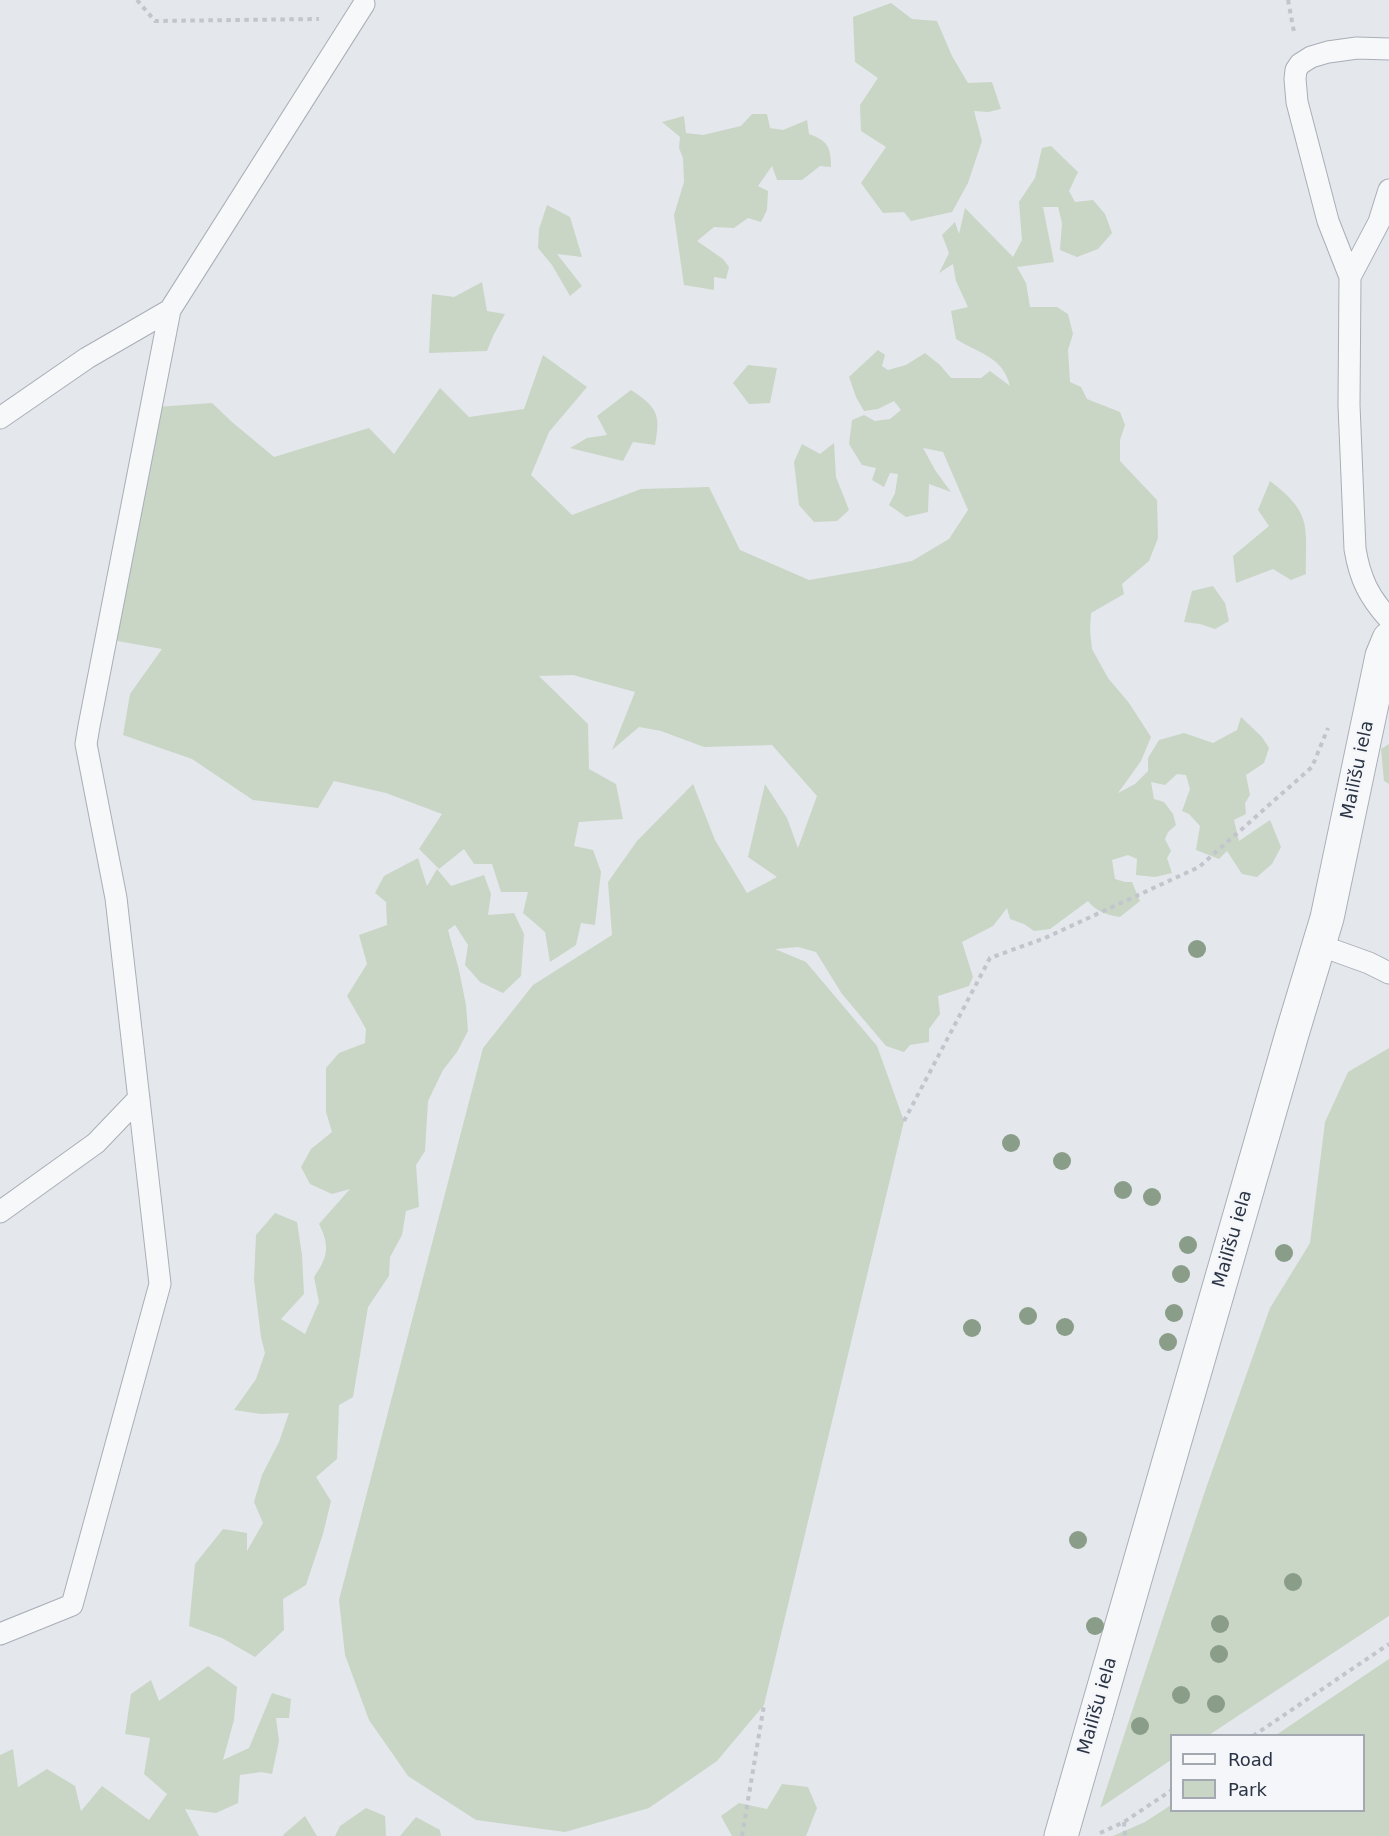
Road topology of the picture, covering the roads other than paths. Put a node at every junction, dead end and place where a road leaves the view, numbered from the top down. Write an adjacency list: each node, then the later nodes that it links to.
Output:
1 (359, 11): 5 (lane)
2 (1389, 49): 4 (lane)
3 (1389, 190): 4 (lane)
4 (1350, 277): 7 (lane)
5 (170, 310): 6 (lane); 11 (lane)
6 (0, 418)
7 (1389, 619)
8 (1389, 639): 9 (street, Mailīšu iela)
9 (1319, 945): 10 (lane); 14 (street, Mailīšu iela)
10 (1389, 973)
11 (140, 1098): 12 (lane); 13 (lane)
12 (0, 1212)
13 (0, 1634)
14 (1061, 1836)

